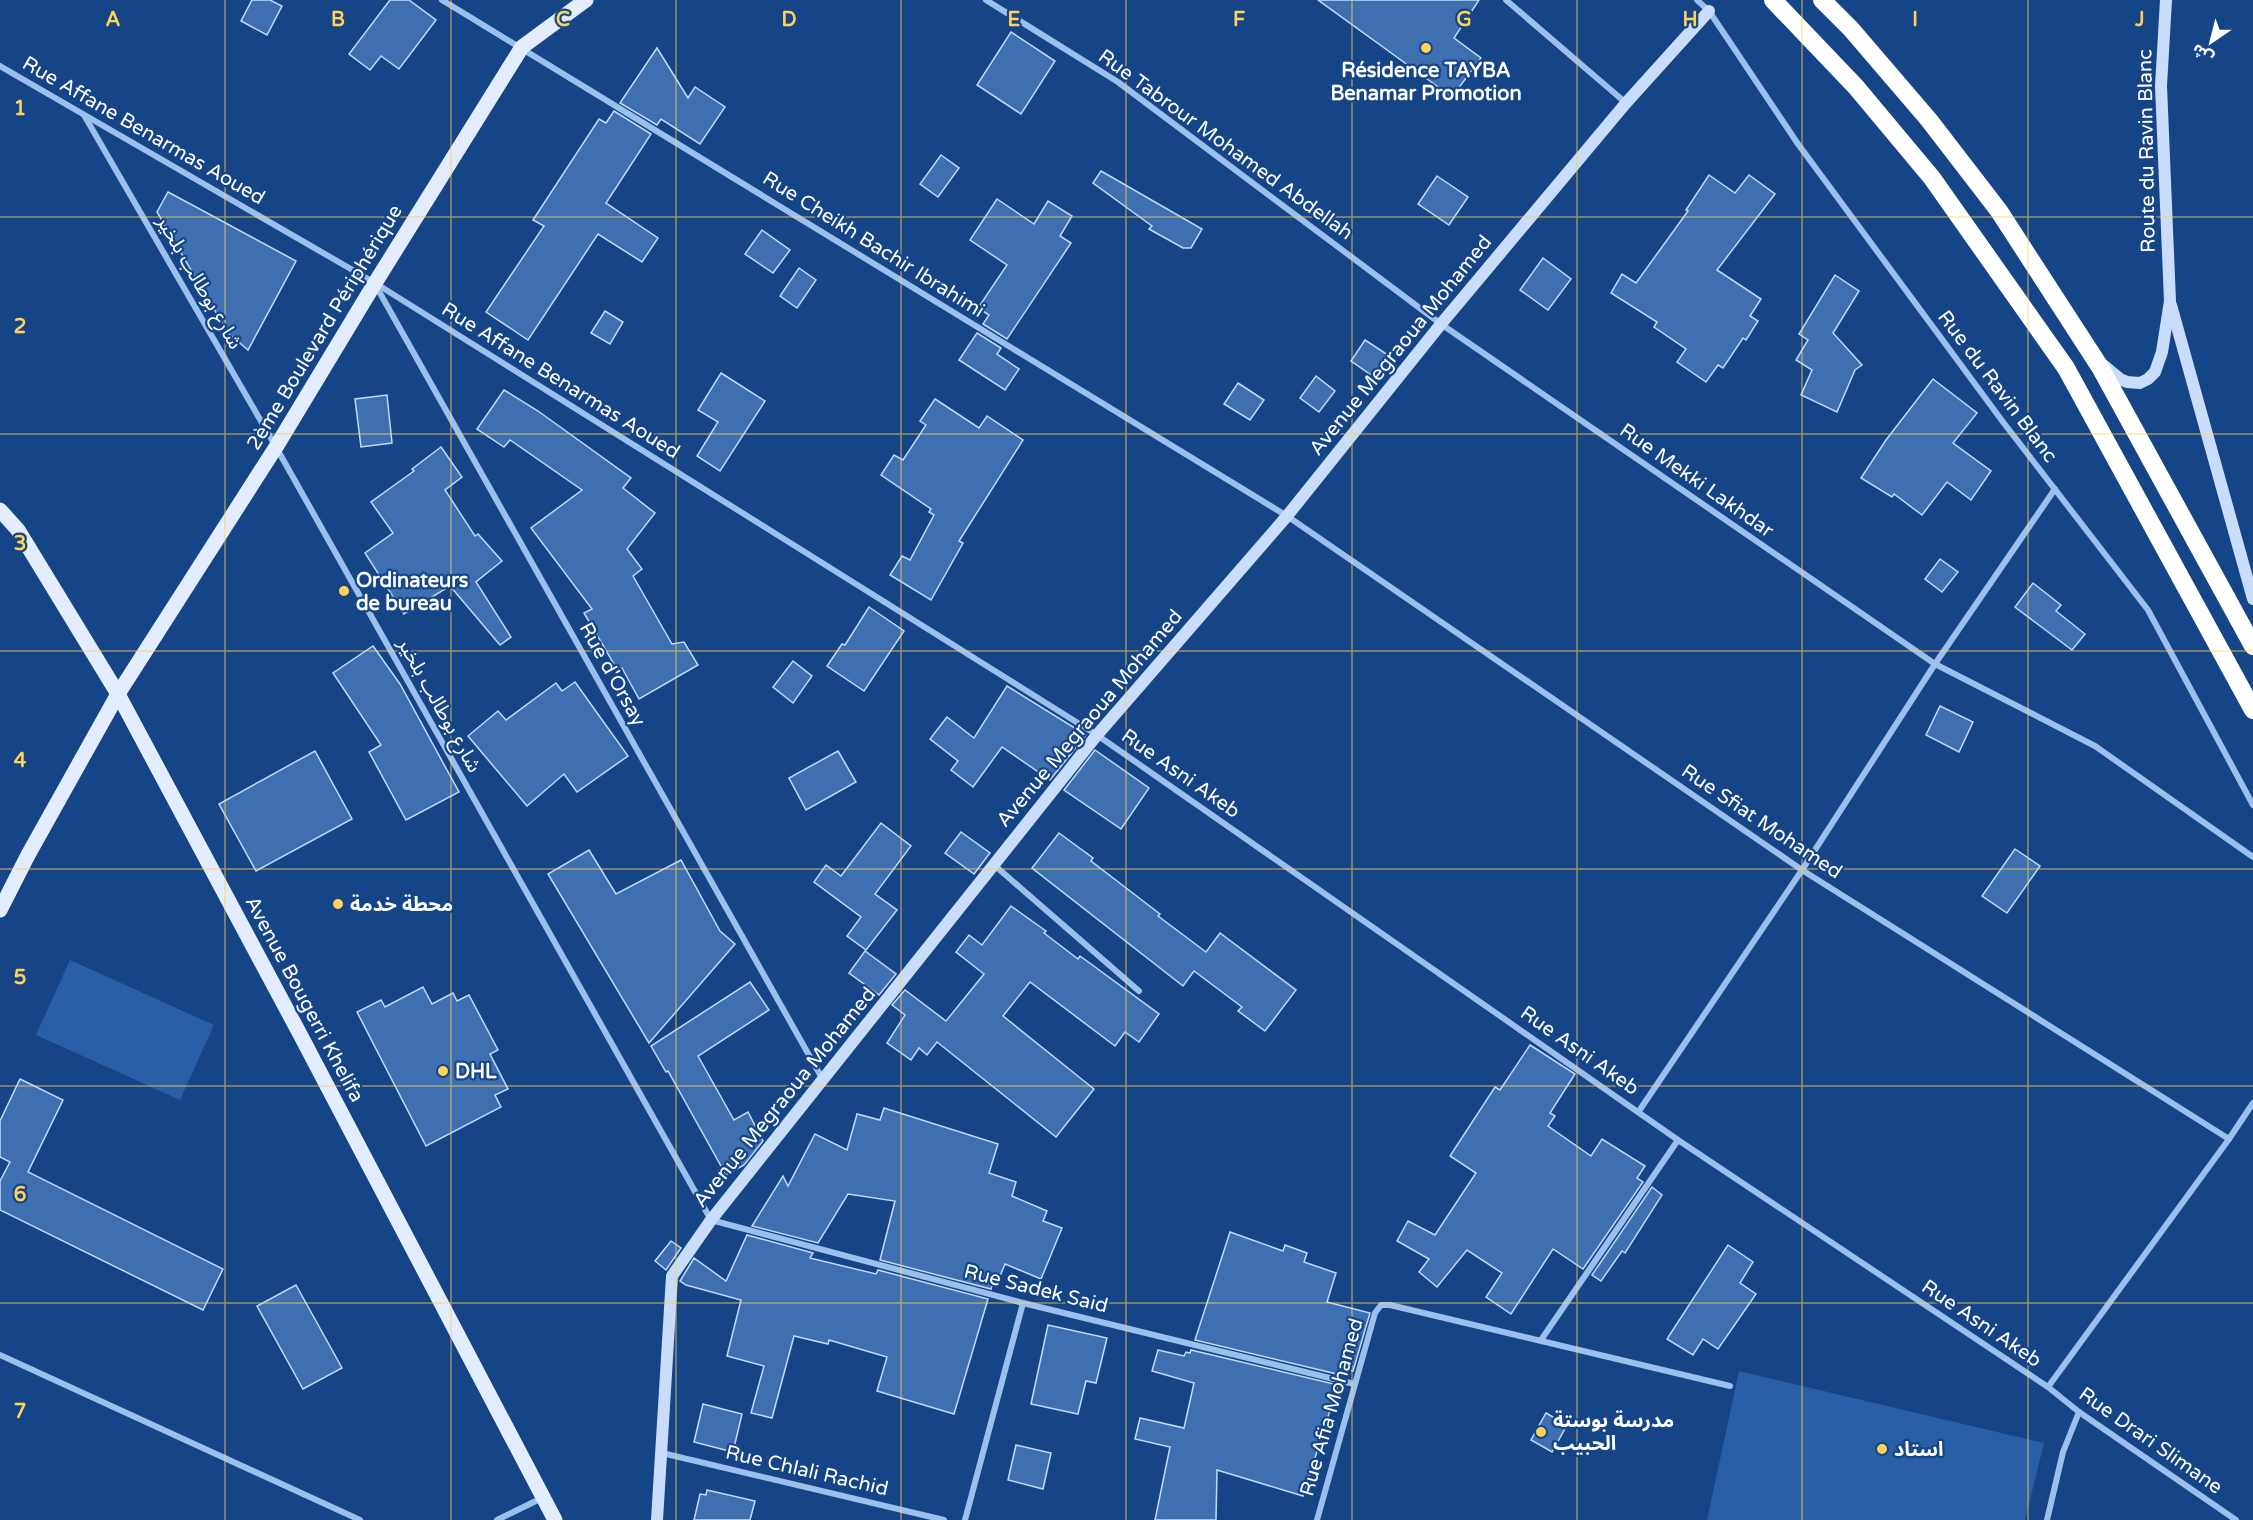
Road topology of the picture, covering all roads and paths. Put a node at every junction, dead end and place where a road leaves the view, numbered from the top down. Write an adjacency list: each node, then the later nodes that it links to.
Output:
1 (442, 0): 10 (street, Rue Cheikh Bachir Ibrahimi)
2 (586, 0): 10 (main road, 2ème Boulevard Périphérique)
3 (986, 0): 16 (street, Rue Tabrour Mohamed Abdellah)
4 (1506, 0): 12 (street)
5 (1697, 0): 9 (street, Rue du Ravin Blanc)
6 (1773, 0): 26 (highway)
7 (1822, 0): 17 (highway)
8 (2166, 0): 15 (street, Route du Ravin Blanc)
9 (1709, 11): 12 (street, Avenue Megraoua Mohamed); 19 (street, Rue du Ravin Blanc)
10 (522, 47): 14 (main road, 2ème Boulevard Périphérique); 21 (street, Rue Cheikh Bachir Ibrahimi)
11 (0, 66): 13 (street, Rue Affane Benarmas Aoued)
12 (1626, 104): 16 (street, Avenue Megraoua Mohamed)
13 (84, 115): 14 (street, Rue Affane Benarmas Aoued); 18 (street, شارع بوطالب بلخير)
14 (375, 283): 18 (main road, 2ème Boulevard Périphérique); 27 (street, Rue Affane Benarmas Aoued); 34 (street, Rue d'Orsay)
15 (2169, 301): 17 (street); 22 (street)
16 (1441, 324): 21 (street, Avenue Megraoua Mohamed); 24 (street, Rue Mekki Lakhdar)
17 (2086, 346): 23 (highway)
18 (276, 447): 25 (main road, 2ème Boulevard Périphérique); 39 (street, شارع بوطالب بلخير)
19 (2055, 489): 24 (street); 28 (street, Rue du Ravin Blanc)
20 (0, 510): 25 (main road, Avenue Bougerri Khelifa)
21 (1287, 516): 27 (street, Avenue Megraoua Mohamed); 31 (street, Rue Sfiat Mohamed)
22 (2253, 599)
23 (2253, 646)
24 (1935, 664): 29 (street, Rue Mekki Lakhdar); 31 (street)
25 (118, 694): 32 (main road, 2ème Boulevard Périphérique); 48 (main road, Avenue Bougerri Khelifa)
26 (2253, 710)
27 (1097, 735): 30 (street, Avenue Megraoua Mohamed); 36 (street, Rue Asni Akeb)
28 (2253, 805)
29 (2253, 857)
30 (993, 864): 33 (street); 34 (street, Avenue Megraoua Mohamed)
31 (1802, 870): 36 (street); 38 (street, Rue Sfiat Mohamed)
32 (0, 910)
33 (1139, 991)
34 (823, 1080): 39 (street, Avenue Megraoua Mohamed)
35 (2253, 1103): 38 (street)
36 (1639, 1111): 37 (street, Rue Asni Akeb)
37 (1678, 1140): 41 (street); 45 (street, Rue Asni Akeb)
38 (2229, 1140): 45 (street)
39 (711, 1220): 40 (street, Rue Sadek Said); 47 (street, Avenue Megraoua Mohamed)
40 (1023, 1303): 43 (street, Rue Sadek Said); 54 (street)
41 (1541, 1340): 43 (street, Rue Afia Mohamed); 44 (street)
42 (0, 1355): 49 (street)
43 (1354, 1384): 55 (street, Rue Afia Mohamed)
44 (1730, 1386)
45 (2048, 1387): 46 (street, Rue Drari Slimane)
46 (2079, 1412): 56 (street); 57 (street, Rue Drari Slimane)
47 (661, 1453): 52 (street, Avenue Megraoua Mohamed); 53 (street, Rue Chlali Rachid)
48 (542, 1498): 50 (street); 51 (main road, Avenue Bougerri Khelifa)
49 (360, 1520)
50 (497, 1520)
51 (555, 1520)
52 (657, 1520)
53 (944, 1520)
54 (965, 1520)
55 (1317, 1520)
56 (2047, 1520)
57 (2236, 1520)

